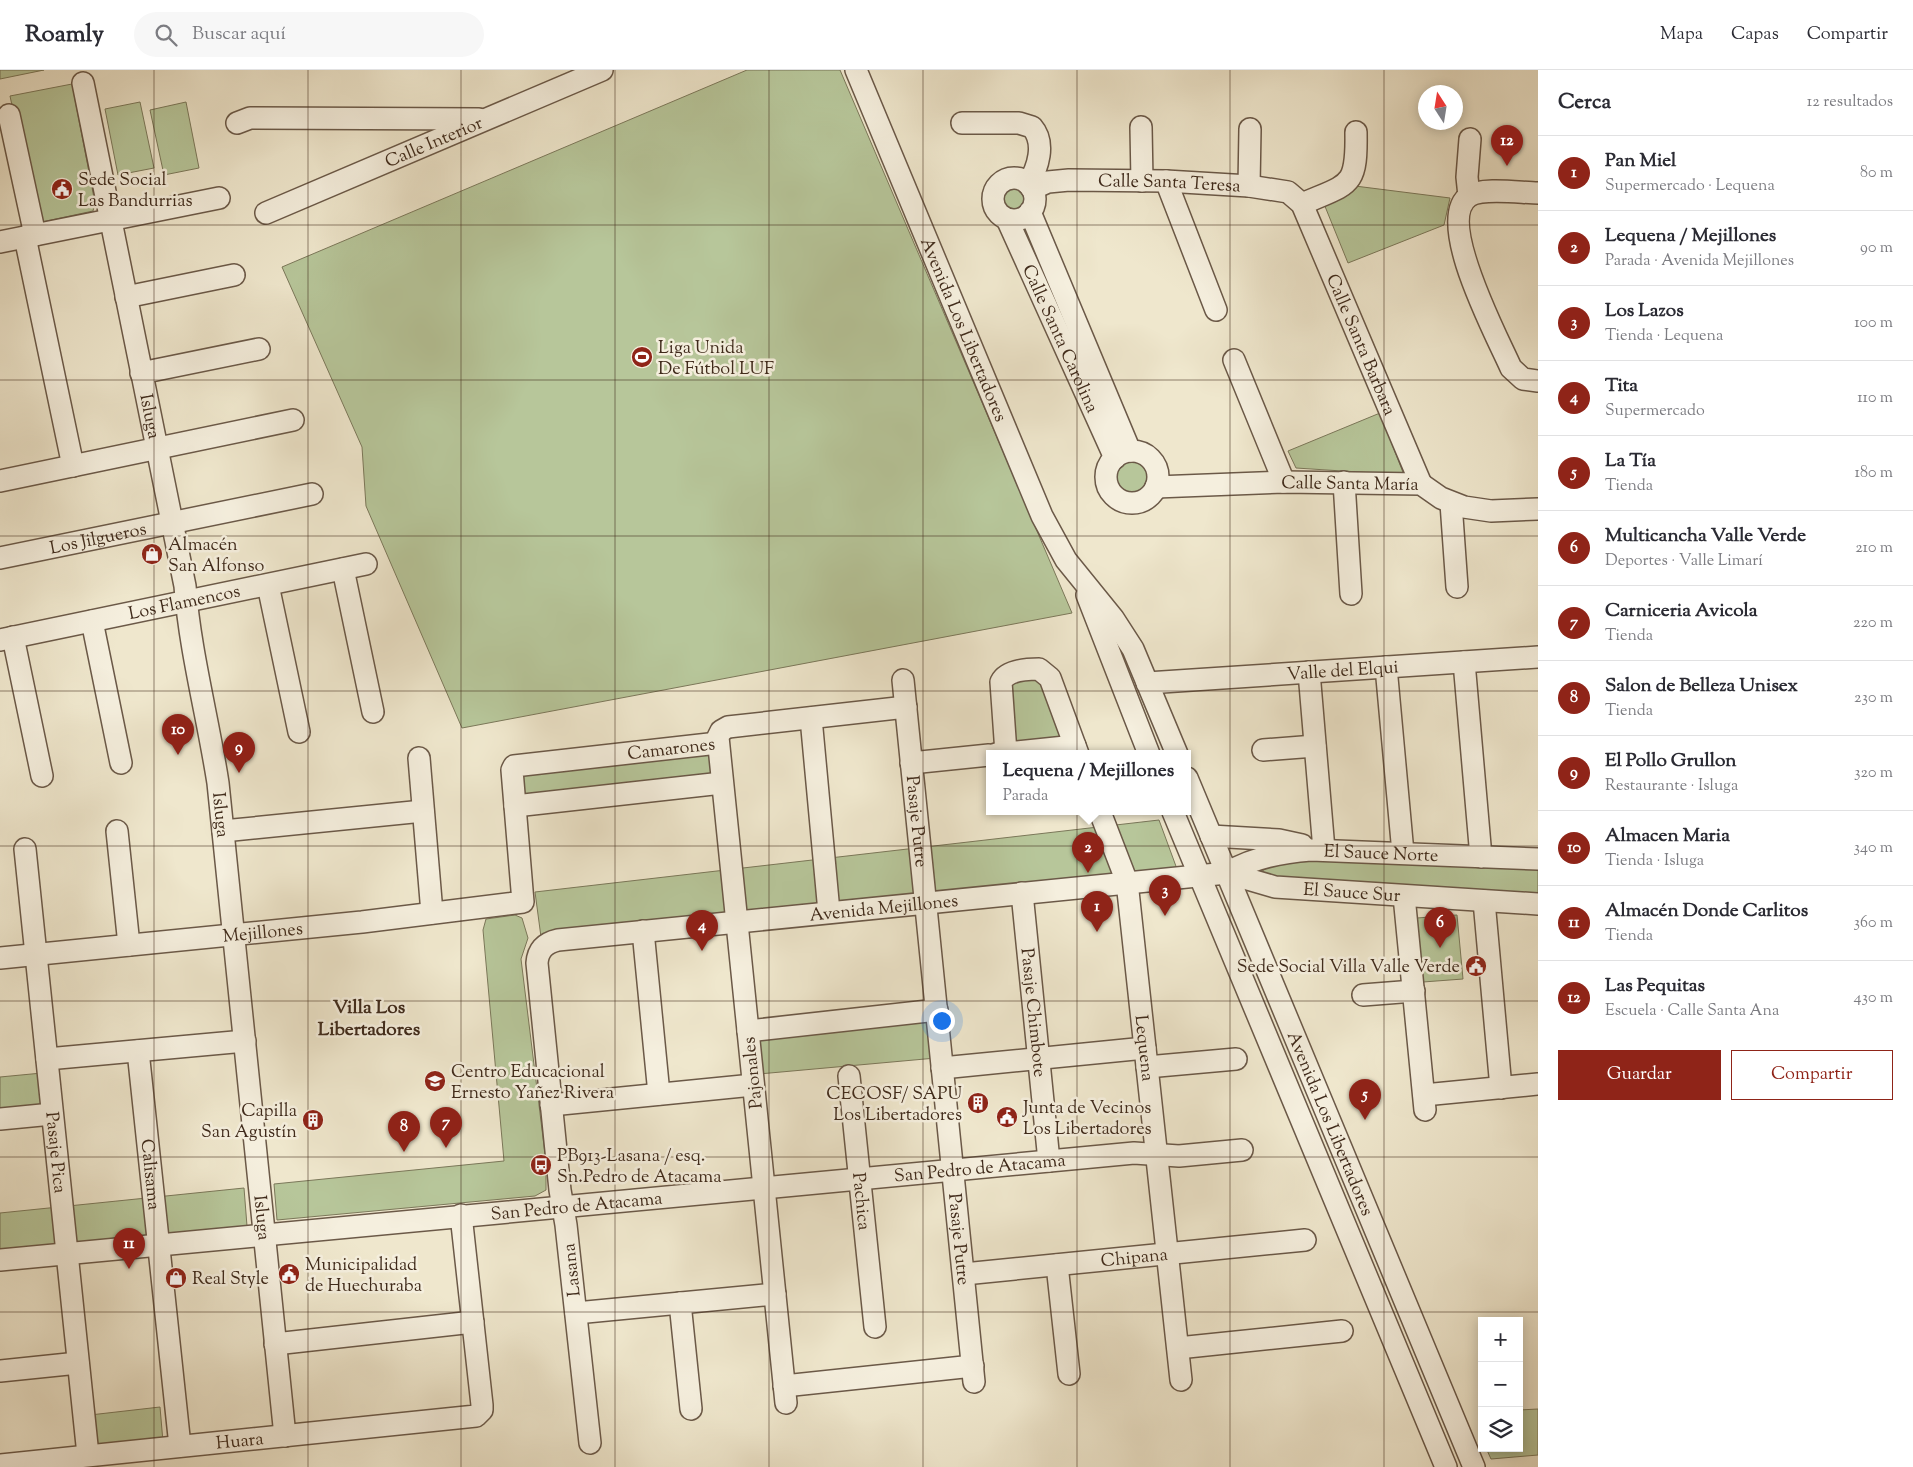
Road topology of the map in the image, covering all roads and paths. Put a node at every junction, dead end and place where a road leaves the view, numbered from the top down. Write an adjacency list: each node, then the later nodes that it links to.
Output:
1 (602, 70): 5 (street, Calle Interior)
2 (856, 70): 49 (street, Avenida Los Libertadores)
3 (83, 83): 23 (street, Isluga)
4 (9, 115): 24 (street)
5 (486, 119): 6 (street); 21 (street, Calle Interior)
6 (237, 123)
7 (962, 123): 14 (street)
8 (1141, 127): 12 (street)
9 (1250, 129): 15 (street)
10 (1356, 132): 19 (street)
11 (1470, 139): 17 (street)
12 (1142, 181): 13 (street, Calle Santa Teresa); 14 (street, Calle Santa Teresa)
13 (1166, 181): 15 (street, Calle Santa Teresa); 28 (street)
14 (1030, 186): 20 (street); 22 (street)
15 (1249, 186): 19 (street, Calle Santa Teresa)
16 (1538, 193): 17 (street)
17 (1469, 196): 32 (street)
18 (219, 198): 23 (street)
19 (1302, 204): 40 (street, Calle Santa Barbara)
20 (1030, 212): 22 (street); 35 (street, Calle Santa Carolina)
21 (266, 213)
22 (1007, 219): 35 (street, Calle Santa Carolina)
23 (110, 220): 24 (street); 27 (street, Isluga)
24 (30, 236): 25 (street); 36 (street)
25 (0, 242)
26 (234, 275): 27 (street)
27 (126, 297): 31 (street, Isluga)
28 (1216, 310)
29 (259, 349): 31 (street)
30 (1234, 360): 38 (street)
31 (142, 373): 34 (street, Isluga)
32 (1530, 380)
33 (293, 420): 34 (street)
34 (157, 448): 36 (street); 45 (street, Isluga)
35 (1122, 454): 41 (street); 41 (street)
36 (73, 466): 37 (street)
37 (0, 481)
38 (1284, 482): 39 (street, Calle Santa María); 41 (street, Calle Santa María)
39 (1344, 482): 40 (street, Calle Santa María); 52 (street)
40 (1420, 484): 43 (street, Calle Santa María)
41 (1156, 486)
42 (312, 494): 45 (street, Los Jilgueros)
43 (1451, 503): 44 (street, Calle Santa María); 51 (street)
44 (1538, 509)
45 (172, 523): 46 (street, Los Jilgueros); 53 (street, Isluga)
46 (0, 558)
47 (366, 564): 48 (street, Los Flamencos)
48 (343, 569): 50 (street, Los Flamencos); 63 (street)
49 (1083, 583): 61 (street, Avenida Los Libertadores); 70 (street, Avenida Los Libertadores)
50 (268, 585): 53 (street, Los Flamencos); 65 (street)
51 (1457, 587)
52 (1351, 594)
53 (186, 602): 54 (street, Los Flamencos); 85 (street, Isluga)
54 (92, 621): 55 (street, Los Flamencos); 75 (street)
55 (7, 639): 77 (street)
56 (1538, 657): 57 (street, Valle del Elqui)
57 (1464, 662): 58 (street, Valle del Elqui); 90 (street)
58 (1386, 667): 59 (street, Valle del Elqui); 89 (street)
59 (1309, 672): 61 (street, Valle del Elqui); 67 (street)
60 (903, 680): 62 (street, Pasaje Putre)
61 (1147, 683): 71 (street, Avenida Los Libertadores)
62 (906, 707): 64 (street, Camarones); 76 (street, Pasaje Putre)
63 (373, 712)
64 (811, 718): 66 (street, Camarones); 100 (street)
65 (299, 732)
66 (718, 744): 78 (street, Pajonales); 80 (street, Camarones)
67 (1315, 746): 72 (street); 88 (street)
68 (997, 750): 69 (street)
69 (1077, 750)
70 (1148, 750)
71 (1175, 750)
72 (1264, 750)
73 (986, 755): 76 (street)
74 (419, 758): 81 (street)
75 (121, 763)
76 (911, 763): 98 (street, Pasaje Putre)
77 (42, 776)
78 (722, 783): 80 (street); 102 (street, Pajonales)
79 (1191, 788): 86 (street, Avenida Los Libertadores)
80 (515, 806): 101 (street, Mejillones)
81 (423, 811): 85 (street); 101 (street)
82 (1101, 815): 94 (street, Lequena)
83 (1174, 815): 93 (street, Avenida Los Libertadores)
84 (117, 831): 105 (street)
85 (223, 831): 104 (street, Isluga)
86 (1211, 836): 88 (street); 92 (street, Avenida Los Libertadores)
87 (25, 849): 107 (street, Pasaje Pica)
88 (1317, 850): 89 (street, El Sauce Norte); 92 (street, El Sauce Norte)
89 (1403, 853): 90 (street, El Sauce Norte)
90 (1481, 857): 91 (street, El Sauce Norte)
91 (1538, 859)
92 (1227, 873): 93 (street, Avenida Mejillones); 96 (street, El Sauce Sur); 164 (street, Avenida Los Libertadores)
93 (1198, 875): 94 (street, Avenida Mejillones); 163 (street, Avenida Los Libertadores)
94 (1127, 882): 95 (street, Avenida Mejillones); 115 (street, Lequena)
95 (1022, 893): 98 (street, Avenida Mejillones); 117 (street, Pasaje Chimbote)
96 (1404, 896): 97 (street, El Sauce Sur); 109 (street)
97 (1484, 901): 99 (street, El Sauce Sur); 123 (street)
98 (925, 903): 100 (street, Avenida Mejillones); 111 (street, Pasaje Putre)
99 (1538, 904)
100 (829, 912): 102 (street, Avenida Mejillones)
101 (432, 913): 104 (street, Mejillones)
102 (737, 922): 103 (street, Avenida Mejillones); 112 (street, Pajonales)
103 (643, 931): 106 (street, Avenida Mejillones); 124 (street)
104 (234, 935): 105 (street, Mejillones); 113 (street, Isluga)
105 (129, 945): 107 (street, Mejillones)
106 (542, 948): 125 (street, Lasana)
107 (36, 955): 108 (street, Mejillones); 116 (street, Pasaje Pica)
108 (0, 958)
109 (1414, 992): 110 (street); 123 (street)
110 (1362, 995)
111 (936, 1010): 112 (street); 119 (street, Pasaje Putre)
112 (748, 1031): 122 (street, Pajonales)
113 (245, 1041): 114 (street); 136 (street, Isluga)
114 (138, 1050): 116 (street); 138 (street, Calisama)
115 (1146, 1058): 117 (street); 118 (street); 129 (street, Lequena)
116 (47, 1059): 126 (street, Pasaje Pica)
117 (1038, 1059): 119 (street); 130 (street, Pasaje Chimbote)
118 (1236, 1059)
119 (942, 1068): 131 (street, Pasaje Putre)
120 (850, 1076): 132 (street, Pachica)
121 (1538, 1084): 123 (street)
122 (753, 1085): 124 (street); 133 (street, Pajonales)
123 (1501, 1088)
124 (659, 1094): 125 (street)
125 (551, 1105): 134 (street, Lasana)
126 (52, 1114): 127 (street); 139 (street, Pasaje Pica)
127 (0, 1119)
128 (1242, 1150): 129 (street, San Pedro de Atacama)
129 (1157, 1154): 130 (street, San Pedro de Atacama); 140 (street, Lequena)
130 (1049, 1161): 131 (street, San Pedro de Atacama)
131 (953, 1171): 132 (street, San Pedro de Atacama); 143 (street, Pasaje Putre)
132 (860, 1180): 133 (street, San Pedro de Atacama); 148 (street, Pachica)
133 (764, 1189): 134 (street, San Pedro de Atacama); 144 (street, Pajonales)
134 (563, 1207): 135 (street, San Pedro de Atacama); 146 (street, Lasana)
135 (461, 1216): 136 (street, San Pedro de Atacama); 147 (street)
136 (264, 1235): 138 (street, San Pedro de Atacama); 150 (street, Isluga)
137 (1305, 1240): 140 (street, Chipana)
138 (159, 1245): 139 (street, San Pedro de Atacama); 160 (street, Calisama)
139 (67, 1254): 141 (street, San Pedro de Atacama); 152 (street, Pasaje Pica)
140 (1168, 1254): 142 (street, Chipana); 151 (street, Lequena)
141 (0, 1260)
142 (1057, 1265): 143 (street, Chipana); 154 (street)
143 (964, 1274): 156 (street, Pasaje Putre)
144 (774, 1294): 145 (street); 156 (street, Pajonales)
145 (680, 1303): 146 (street); 157 (street)
146 (576, 1313): 159 (street, Lasana)
147 (473, 1322): 150 (street); 158 (street, Huara)
148 (875, 1327)
149 (1342, 1331): 151 (street)
150 (275, 1344): 158 (street, Isluga)
151 (1178, 1348): 155 (street, Lequena)
152 (78, 1363): 153 (street); 161 (street, Pasaje Pica)
153 (0, 1371)
154 (1069, 1374)
155 (1182, 1380)
156 (785, 1395)
157 (691, 1408)
158 (285, 1436): 160 (street, Huara)
159 (590, 1443)
160 (180, 1446): 161 (street, Huara)
161 (88, 1456): 162 (street, Huara)
162 (0, 1464)
163 (1446, 1467)
164 (1474, 1467)

